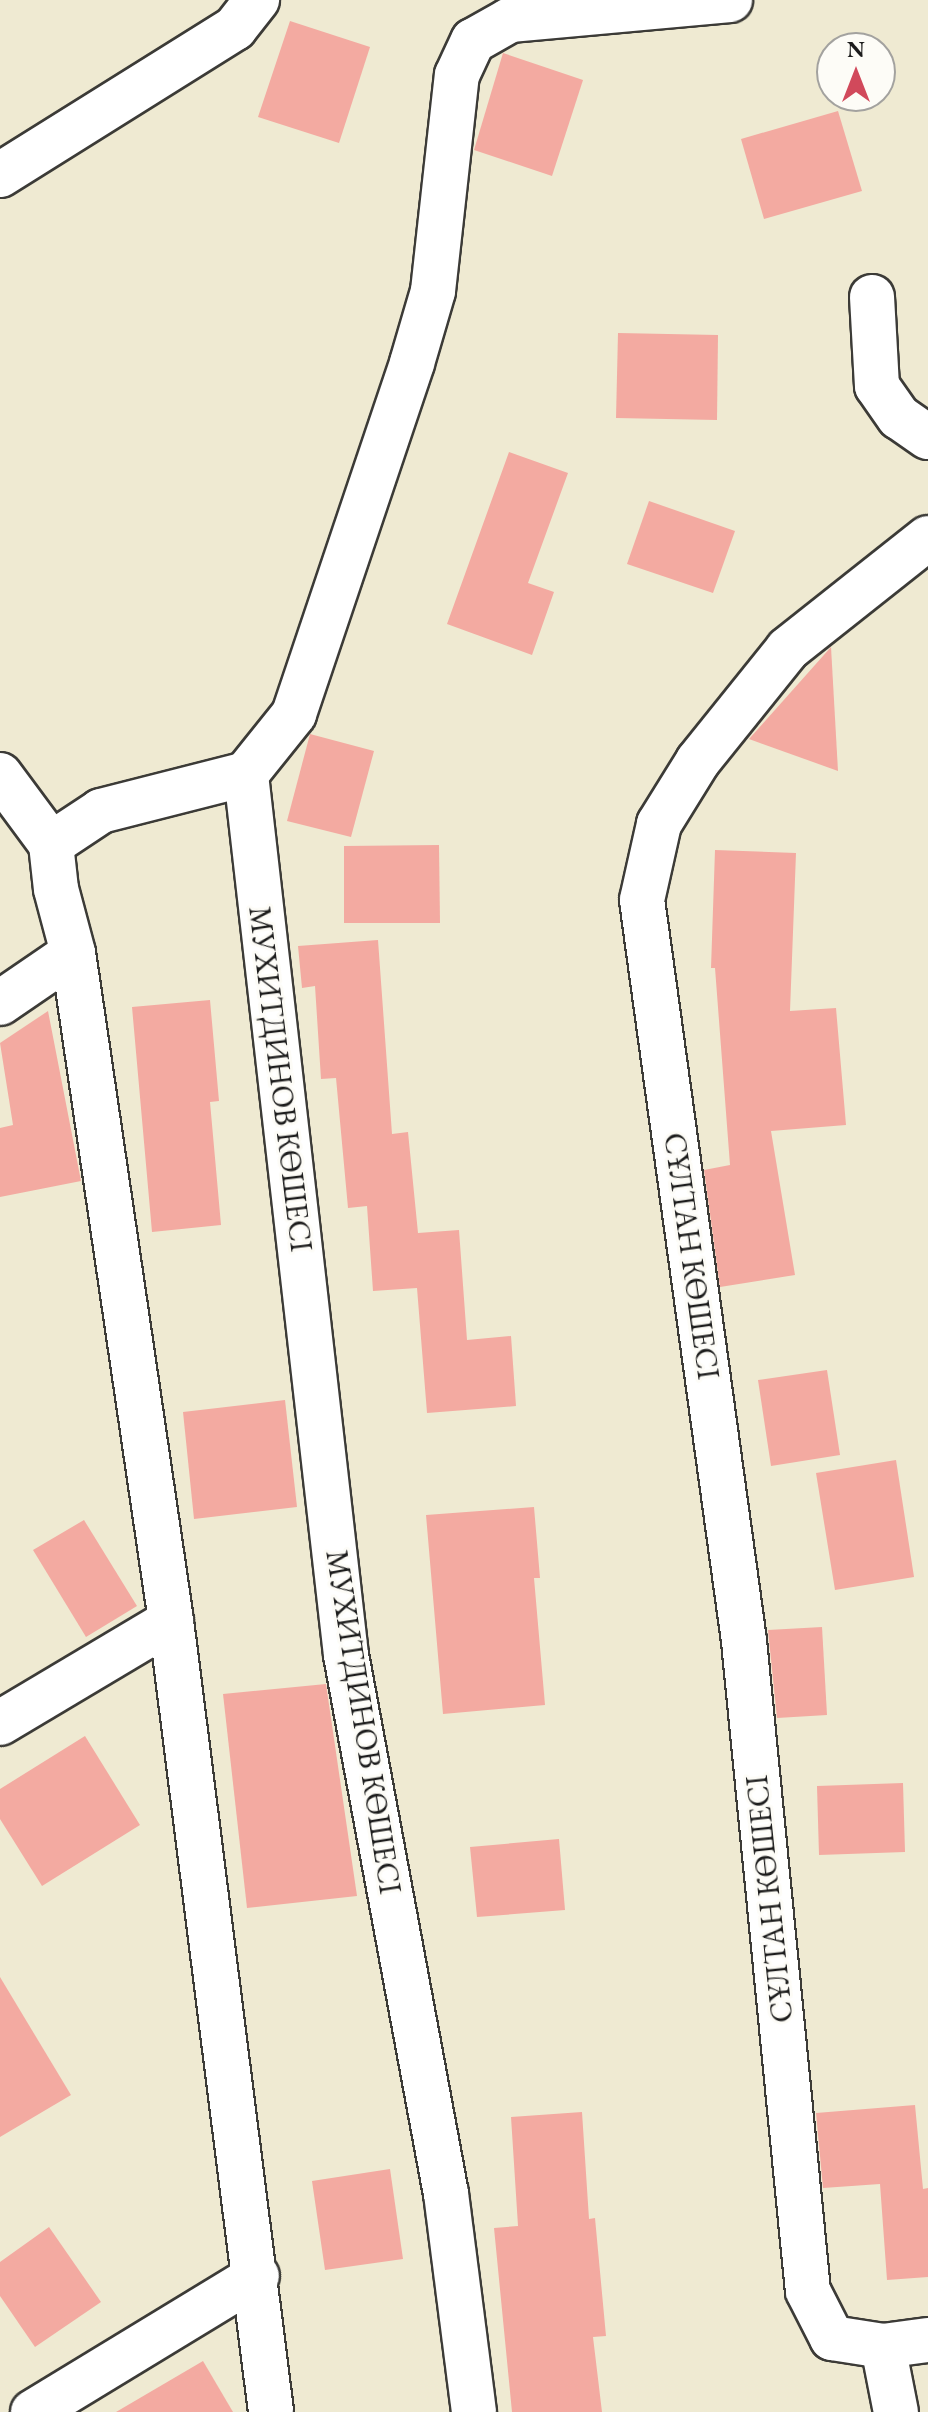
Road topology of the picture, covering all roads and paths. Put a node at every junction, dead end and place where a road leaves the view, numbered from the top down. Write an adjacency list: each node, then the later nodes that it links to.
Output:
1 (257, 0): 3 (street)
2 (730, 0): 7 (street)
3 (0, 175)
4 (872, 297): 5 (street)
5 (928, 437)
6 (928, 538): 16 (street, СҰЛТАН КӨШЕСІ)
7 (246, 774): 9 (street); 19 (street, МУХИТДИНОВ КӨШЕСІ)
8 (0, 775): 9 (street)
9 (51, 844): 10 (street)
10 (73, 953): 11 (street); 12 (street)
11 (0, 1003)
12 (171, 1621): 13 (street); 14 (street)
13 (0, 1723)
14 (257, 2276): 17 (street); 18 (street)
15 (928, 2340): 16 (street)
16 (883, 2346): 20 (street)
17 (33, 2412)
18 (271, 2412)
19 (474, 2412)
20 (896, 2412)

